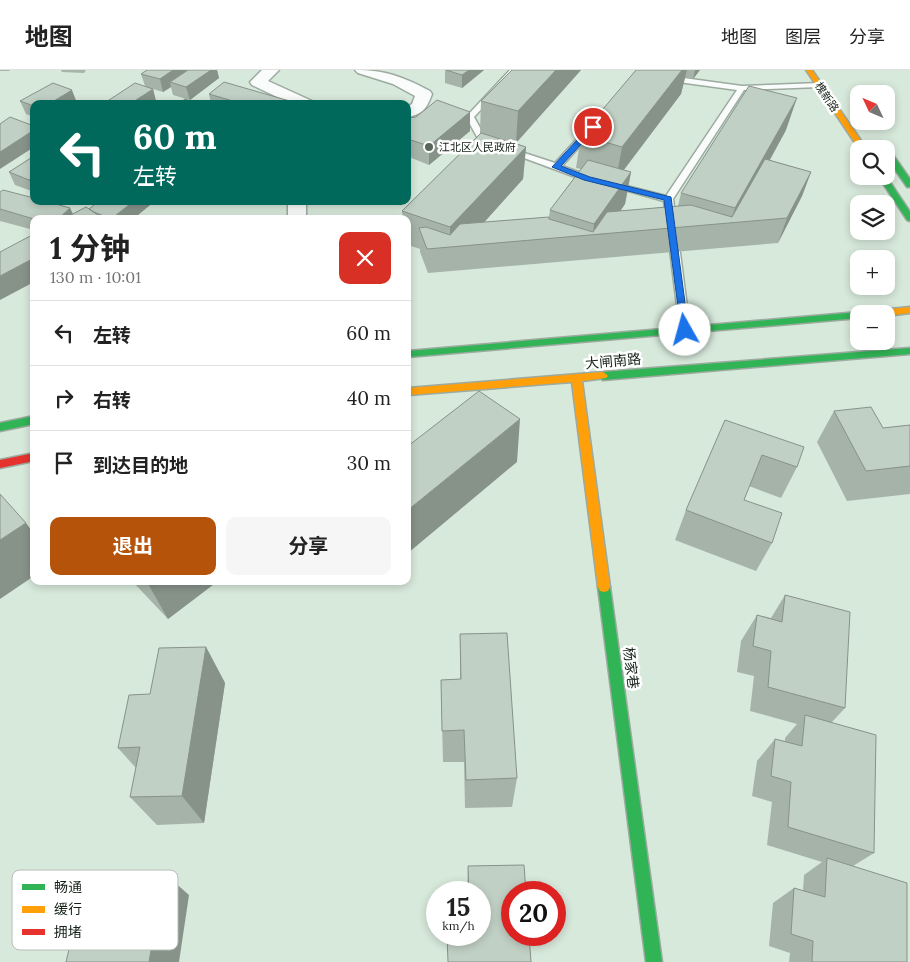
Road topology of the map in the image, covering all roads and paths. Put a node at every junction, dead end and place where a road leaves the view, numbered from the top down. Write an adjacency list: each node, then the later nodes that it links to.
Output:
1 (271, 70): 9 (street)
2 (363, 70): 10 (street)
3 (514, 70): 14 (lane)
4 (809, 70): 7 (main road, 槐新路)
5 (644, 72): 6 (lane); 8 (lane)
6 (636, 82)
7 (819, 85): 8 (lane); 12 (main road, 槐新路)
8 (742, 88): 17 (lane)
9 (297, 100)
10 (411, 111)
11 (596, 124): 14 (lane)
12 (857, 140)
13 (895, 163): 16 (main road)
14 (556, 167): 17 (lane)
15 (888, 185): 18 (main road)
16 (910, 185)
17 (668, 199): 22 (lane)
18 (910, 218)
19 (910, 310): 20 (main road)
20 (895, 312)
21 (850, 316): 22 (main road, 大闸南路)
22 (685, 330): 24 (main road, 大闸南路)
23 (910, 351): 25 (main road, 大闸南路)
24 (411, 354)
25 (577, 379): 26 (main road, 大闸南路); 31 (main road, 杨家巷)
26 (411, 392)
27 (30, 421): 28 (main road)
28 (0, 427)
29 (30, 458): 30 (main road)
30 (0, 464)
31 (654, 962)

